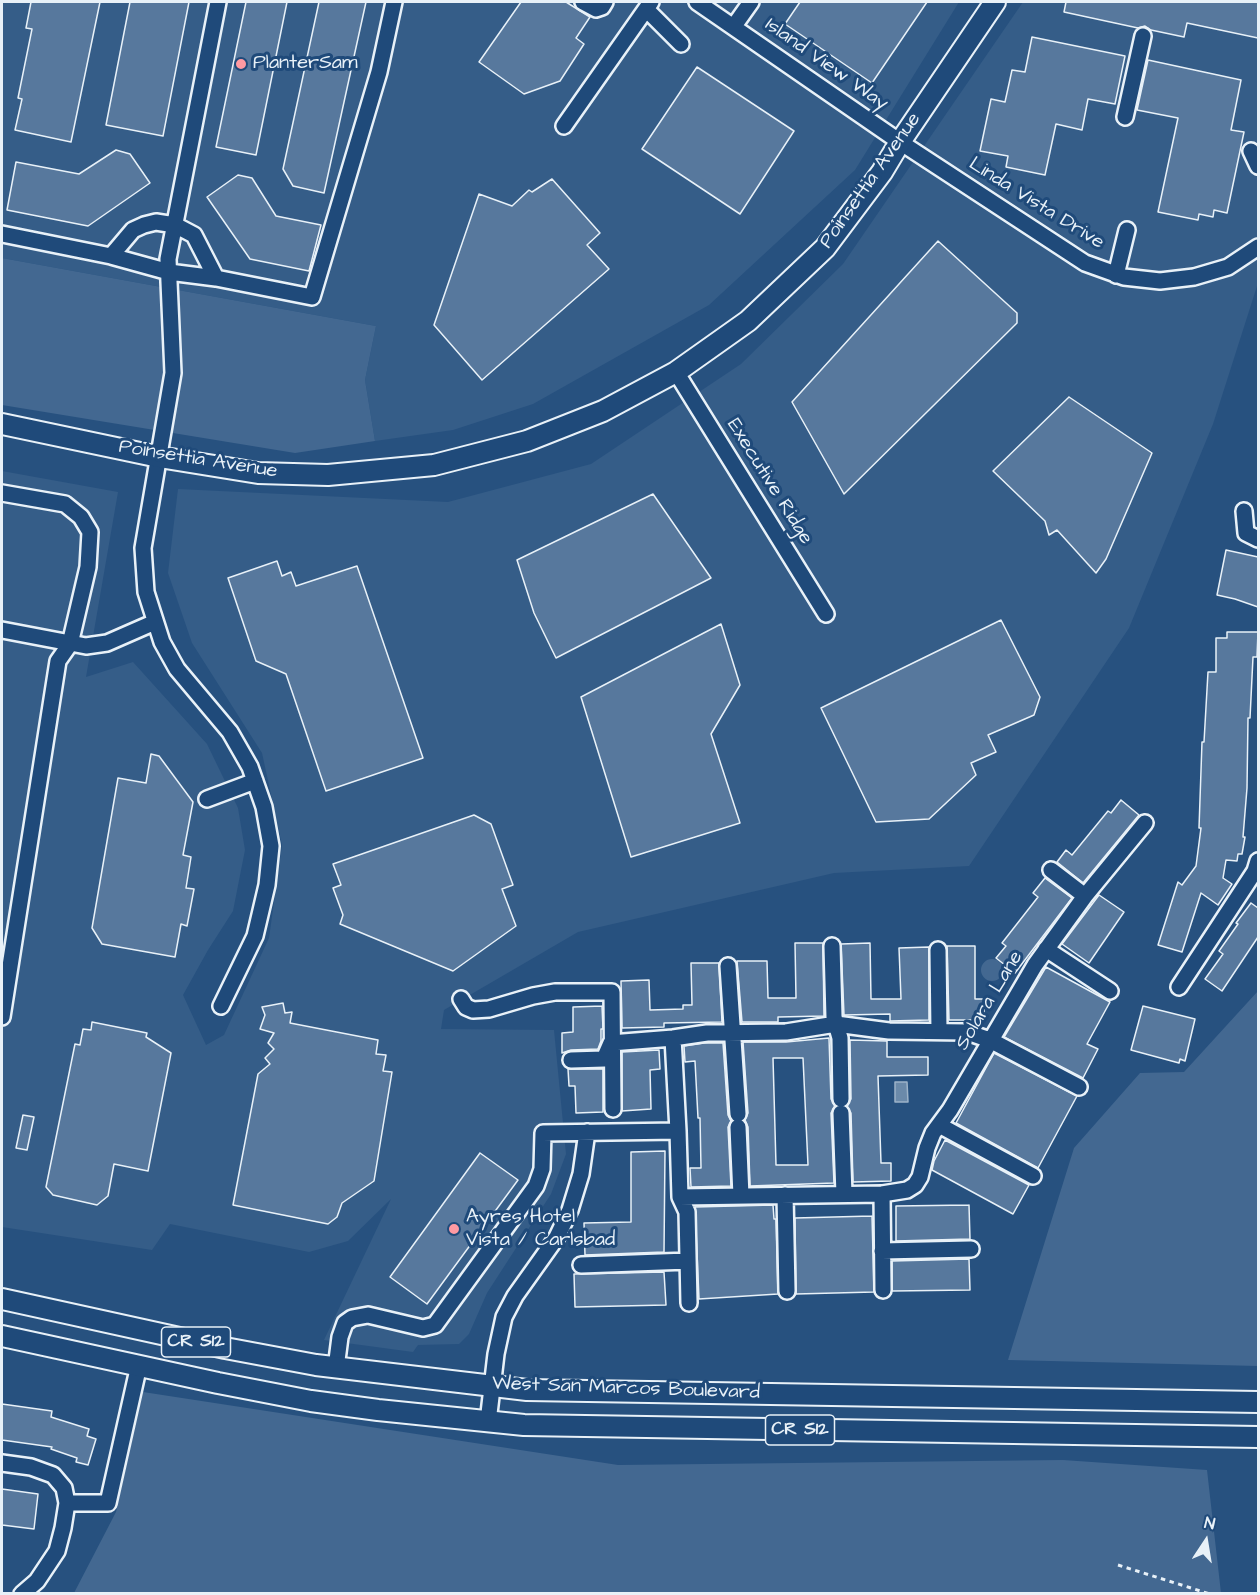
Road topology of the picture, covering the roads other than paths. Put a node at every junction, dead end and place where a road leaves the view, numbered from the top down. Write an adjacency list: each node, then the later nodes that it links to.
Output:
1 (218, 2): 17 (street)
2 (394, 2): 24 (street)
3 (583, 2): 4 (street)
4 (605, 2)
5 (697, 2): 9 (street, Island View Way)
6 (751, 2): 9 (street)
7 (995, 2): 14 (main road, Poinsettia Avenue)
8 (648, 5): 11 (street); 13 (street)
9 (734, 26): 14 (street, Island View Way)
10 (1143, 36): 12 (street)
11 (681, 44)
12 (1125, 117)
13 (564, 126)
14 (900, 142): 23 (street, Linda Vista Drive); 25 (main road, Poinsettia Avenue)
15 (1251, 151): 16 (street)
16 (1258, 166)
17 (175, 225): 21 (street); 22 (street); 24 (street)
18 (1127, 230): 23 (street)
19 (2, 234): 21 (street)
20 (1258, 247): 23 (street, Linda Vista Drive)
21 (111, 256): 22 (street)
22 (169, 272): 24 (street); 27 (street)
23 (1116, 274)
24 (216, 278)
25 (676, 372): 27 (main road, Poinsettia Avenue); 31 (street, Executive Ridge)
26 (2, 424): 27 (main road, Poinsettia Avenue)
27 (159, 457): 32 (street)
28 (2, 492): 34 (street)
29 (1244, 511): 30 (street)
30 (1258, 538)
31 (826, 614)
32 (156, 622): 34 (street); 35 (street)
33 (2, 630): 34 (street)
34 (70, 644): 49 (street)
35 (255, 781): 36 (street); 48 (street)
36 (207, 799)
37 (1145, 823): 40 (street, Solara Lane)
38 (1258, 861): 45 (street)
39 (1051, 870): 40 (street)
40 (1084, 896): 42 (street, Solara Lane)
41 (832, 946): 50 (street)
42 (1046, 949): 46 (street); 54 (street, Solara Lane)
43 (938, 950): 51 (street)
44 (728, 966): 52 (street)
45 (1179, 987)
46 (1110, 991)
47 (461, 999): 55 (street)
48 (221, 1006)
49 (2, 1017)
50 (836, 1024): 51 (street); 52 (street); 63 (street)
51 (939, 1031): 54 (street)
52 (734, 1032): 53 (street); 66 (street)
53 (673, 1038): 55 (street); 60 (street)
54 (990, 1040): 57 (street); 59 (street, Solara Lane)
55 (611, 1043): 56 (street); 58 (street)
56 (571, 1060)
57 (1079, 1087)
58 (613, 1109)
59 (939, 1125): 62 (street); 64 (street, Solara Lane)
60 (678, 1131): 61 (street); 67 (street)
61 (587, 1132): 78 (street); 79 (street)
62 (1033, 1176)
63 (844, 1194): 64 (street, Solara Lane); 65 (street, Solara Lane)
64 (882, 1194): 69 (street)
65 (785, 1195): 66 (street, Solara Lane); 73 (street)
66 (741, 1196): 67 (street, Solara Lane)
67 (680, 1197): 70 (street)
68 (971, 1249): 69 (street)
69 (882, 1251): 72 (street)
70 (688, 1261): 71 (street); 75 (street)
71 (581, 1265)
72 (883, 1290)
73 (787, 1291)
74 (2, 1299): 78 (main road, West San Marcos Boulevard / CR S12)
75 (689, 1303)
76 (2, 1336): 77 (main road, West San Marcos Boulevard / CR S12)
77 (139, 1365): 81 (main road, West San Marcos Boulevard / CR S12); 84 (street)
78 (336, 1368): 79 (main road, West San Marcos Boulevard / CR S12)
79 (492, 1386): 80 (main road, West San Marcos Boulevard / CR S12); 81 (street)
80 (1258, 1402)
81 (488, 1422): 82 (main road, West San Marcos Boulevard / CR S12)
82 (1258, 1437)
83 (2, 1463): 84 (street)
84 (66, 1495): 85 (street)
85 (22, 1593)

